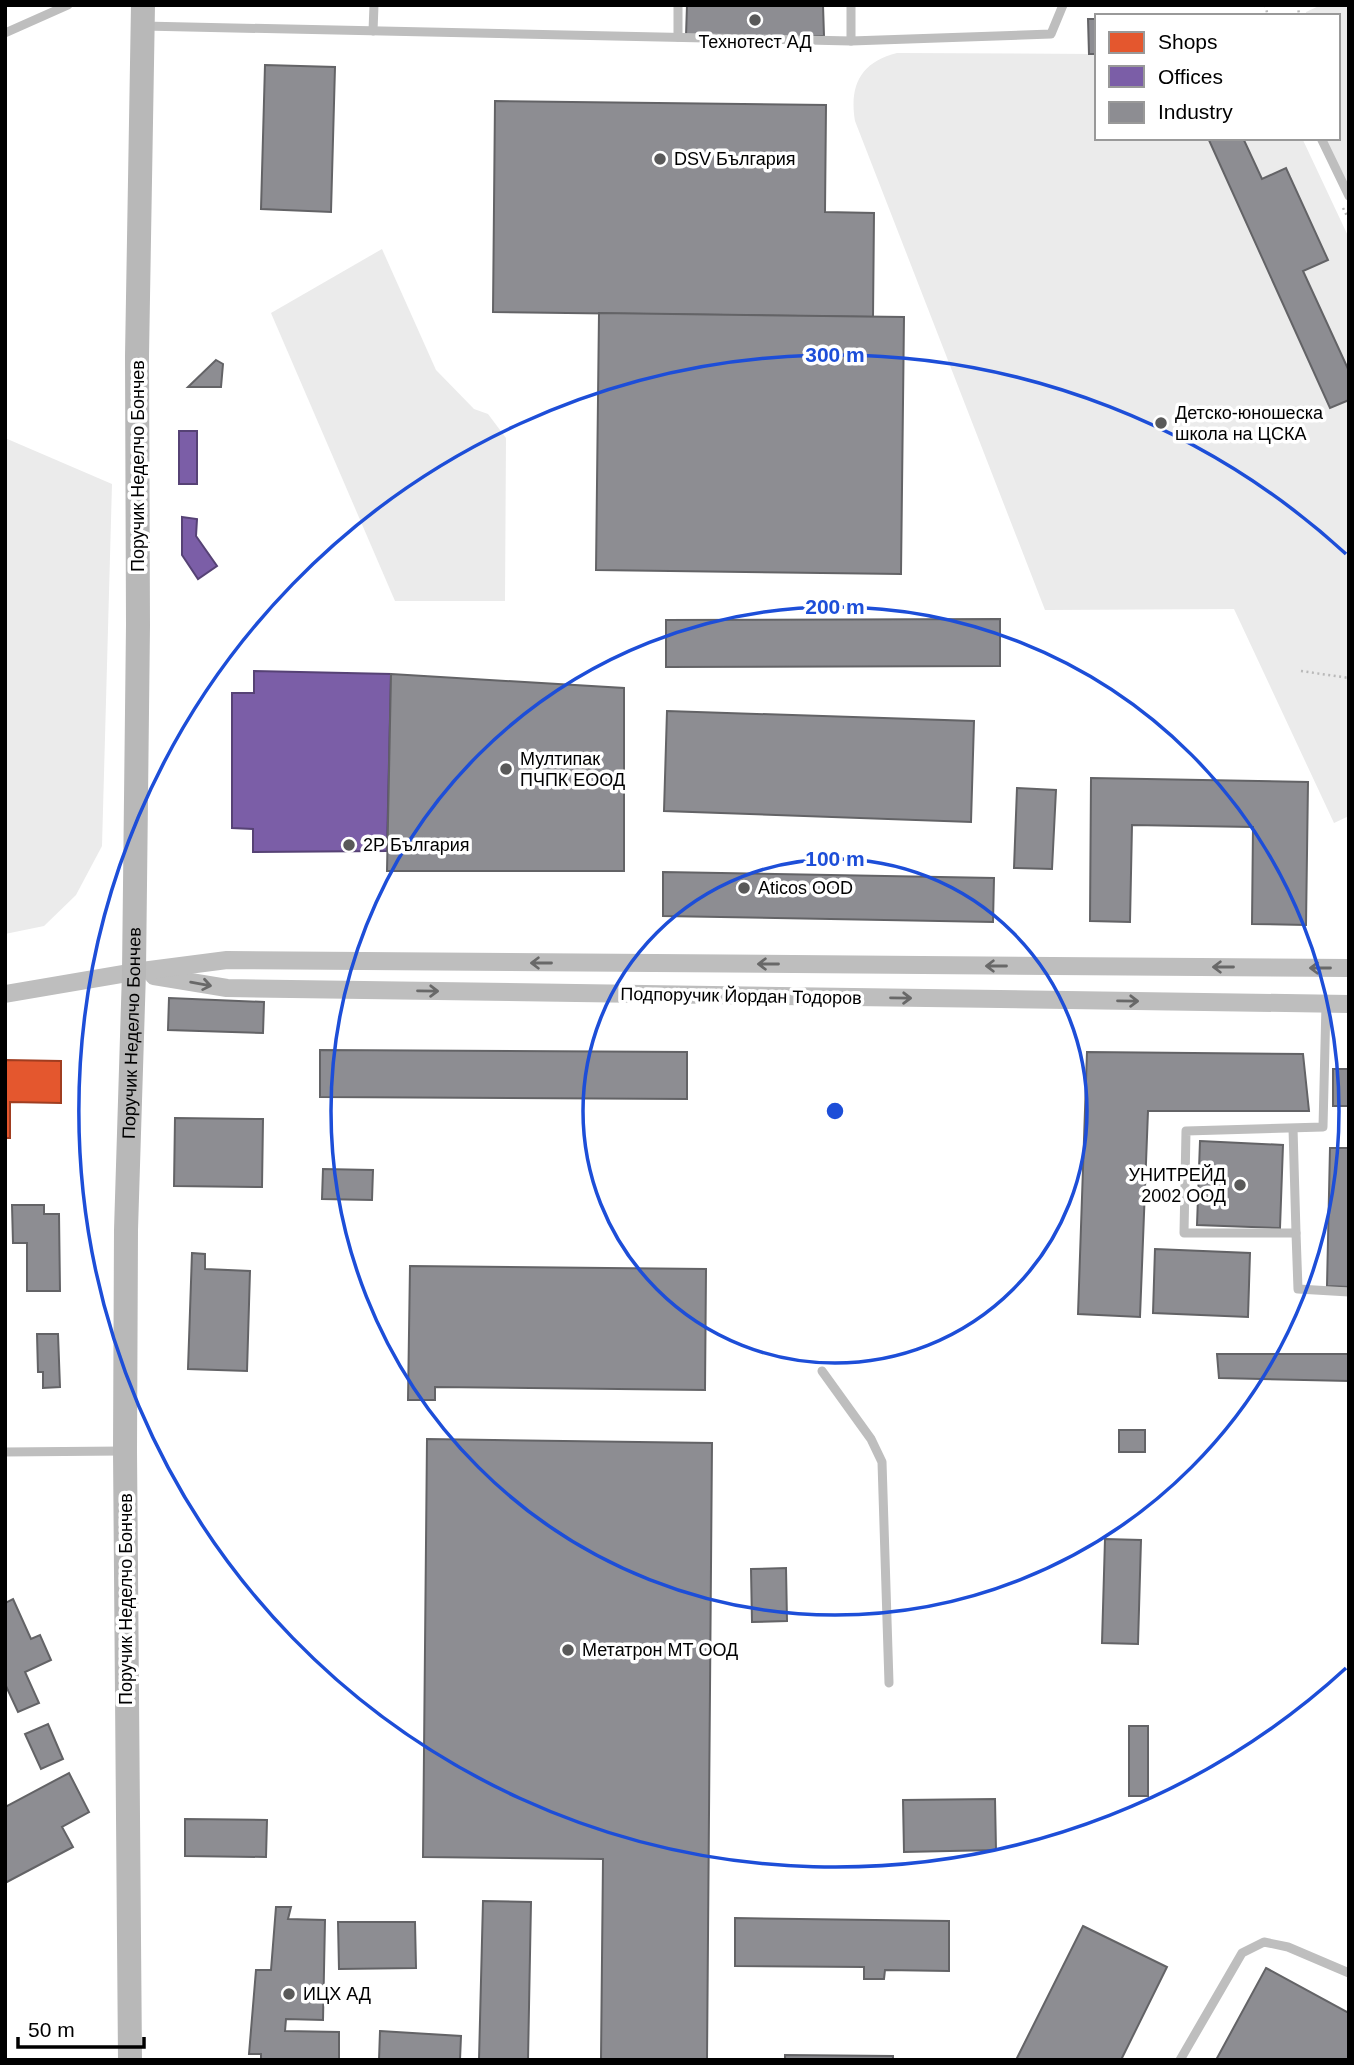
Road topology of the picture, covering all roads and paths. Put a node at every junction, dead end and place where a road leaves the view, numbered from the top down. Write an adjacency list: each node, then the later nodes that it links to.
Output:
1 (68, 5): 8 (lane)
2 (374, 5): 7 (lane)
3 (678, 5): 9 (lane)
4 (851, 5): 10 (lane)
5 (1063, 5): 10 (lane)
6 (143, 15): 7 (lane); 16 (street, Поручик Неделчо Бончев)
7 (373, 31): 9 (lane)
8 (5, 33)
9 (678, 37): 10 (lane)
10 (852, 41)
11 (1322, 140): 12 (lane)
12 (1349, 196)
13 (1301, 671): 14 (path)
14 (1349, 678)
15 (1349, 968): 16 (street, Подпоручик Йордан Тодоров, one-way to 16)
16 (134, 972): 17 (street, Подпоручик Йордан Тодоров); 18 (street, Подпоручик Йордан Тодоров, one-way to 18); 24 (street, Поручик Неделчо Бончев)
17 (5, 994)
18 (1326, 1004): 19 (street, Подпоручик Йордан Тодоров); 20 (lane)
19 (1349, 1004)
20 (1293, 1128): 21 (lane); 21 (lane)
21 (1296, 1233): 22 (lane)
22 (1349, 1292)
23 (822, 1371): 26 (lane)
24 (125, 1451): 25 (lane); 28 (street, Поручик Неделчо Бончев)
25 (5, 1452)
26 (889, 1683)
27 (1349, 1973): 29 (lane)
28 (130, 2060)
29 (1180, 2060)

